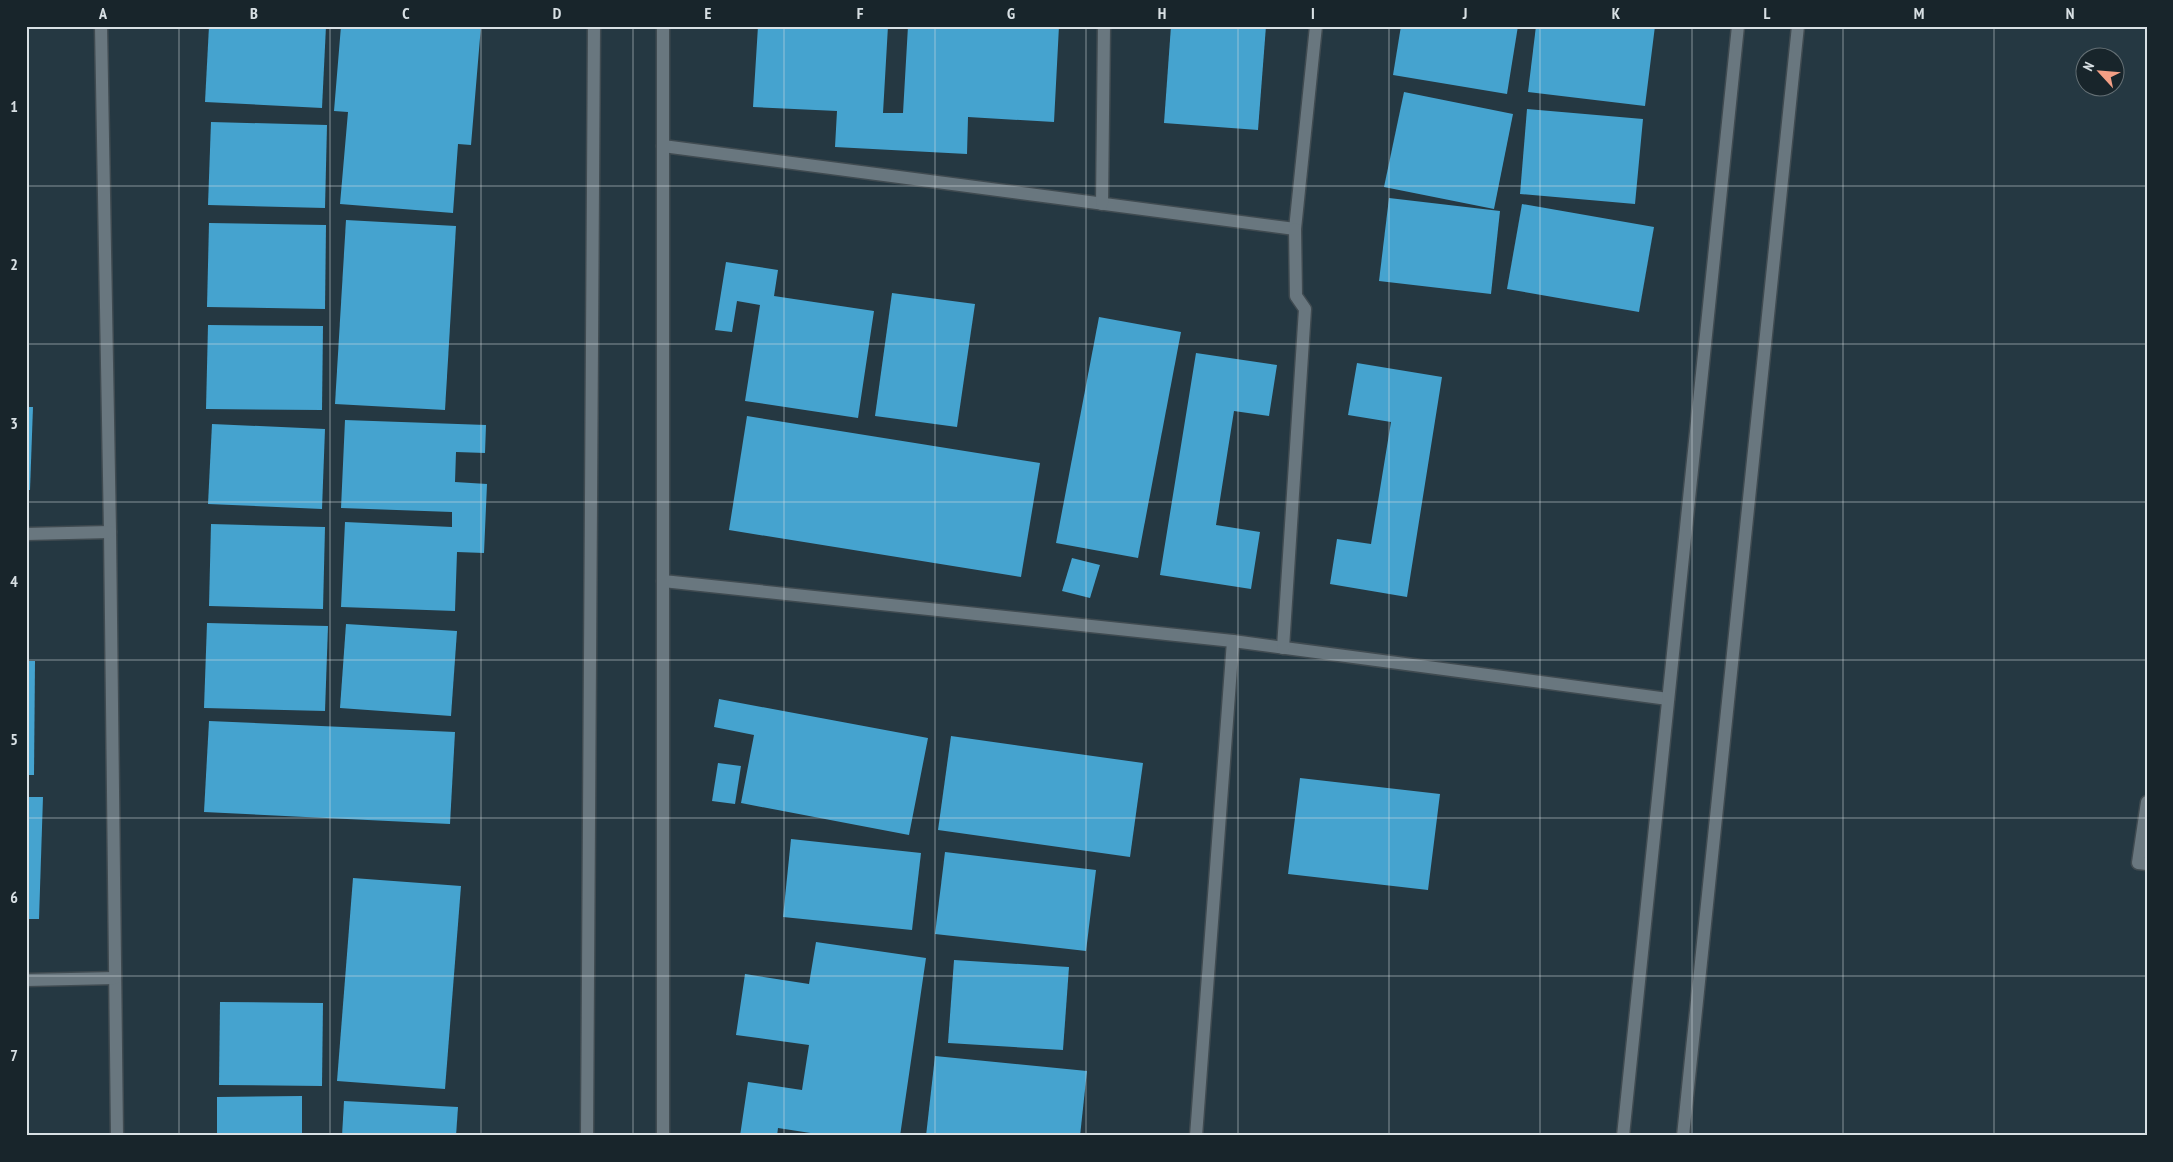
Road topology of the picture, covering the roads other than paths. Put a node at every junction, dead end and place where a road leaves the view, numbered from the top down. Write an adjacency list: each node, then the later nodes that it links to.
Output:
1 (101, 26): 11 (street)
2 (594, 26): 22 (street)
3 (663, 26): 8 (street)
4 (1104, 26): 9 (street)
5 (1316, 26): 10 (street)
6 (1738, 26): 16 (street)
7 (1798, 26): 26 (street)
8 (663, 146): 9 (street); 13 (street)
9 (1102, 204): 10 (street)
10 (1295, 229): 15 (street)
11 (110, 532): 12 (street); 19 (street)
12 (26, 534)
13 (663, 582): 14 (street); 23 (street)
14 (1233, 641): 15 (street); 24 (street)
15 (1282, 648): 16 (street)
16 (1668, 699): 25 (street)
17 (2147, 802): 18 (street)
18 (2147, 864)
19 (115, 978): 20 (street); 21 (street)
20 (26, 980)
21 (117, 1136)
22 (588, 1136)
23 (663, 1136)
24 (1196, 1136)
25 (1623, 1136)
26 (1683, 1136)

